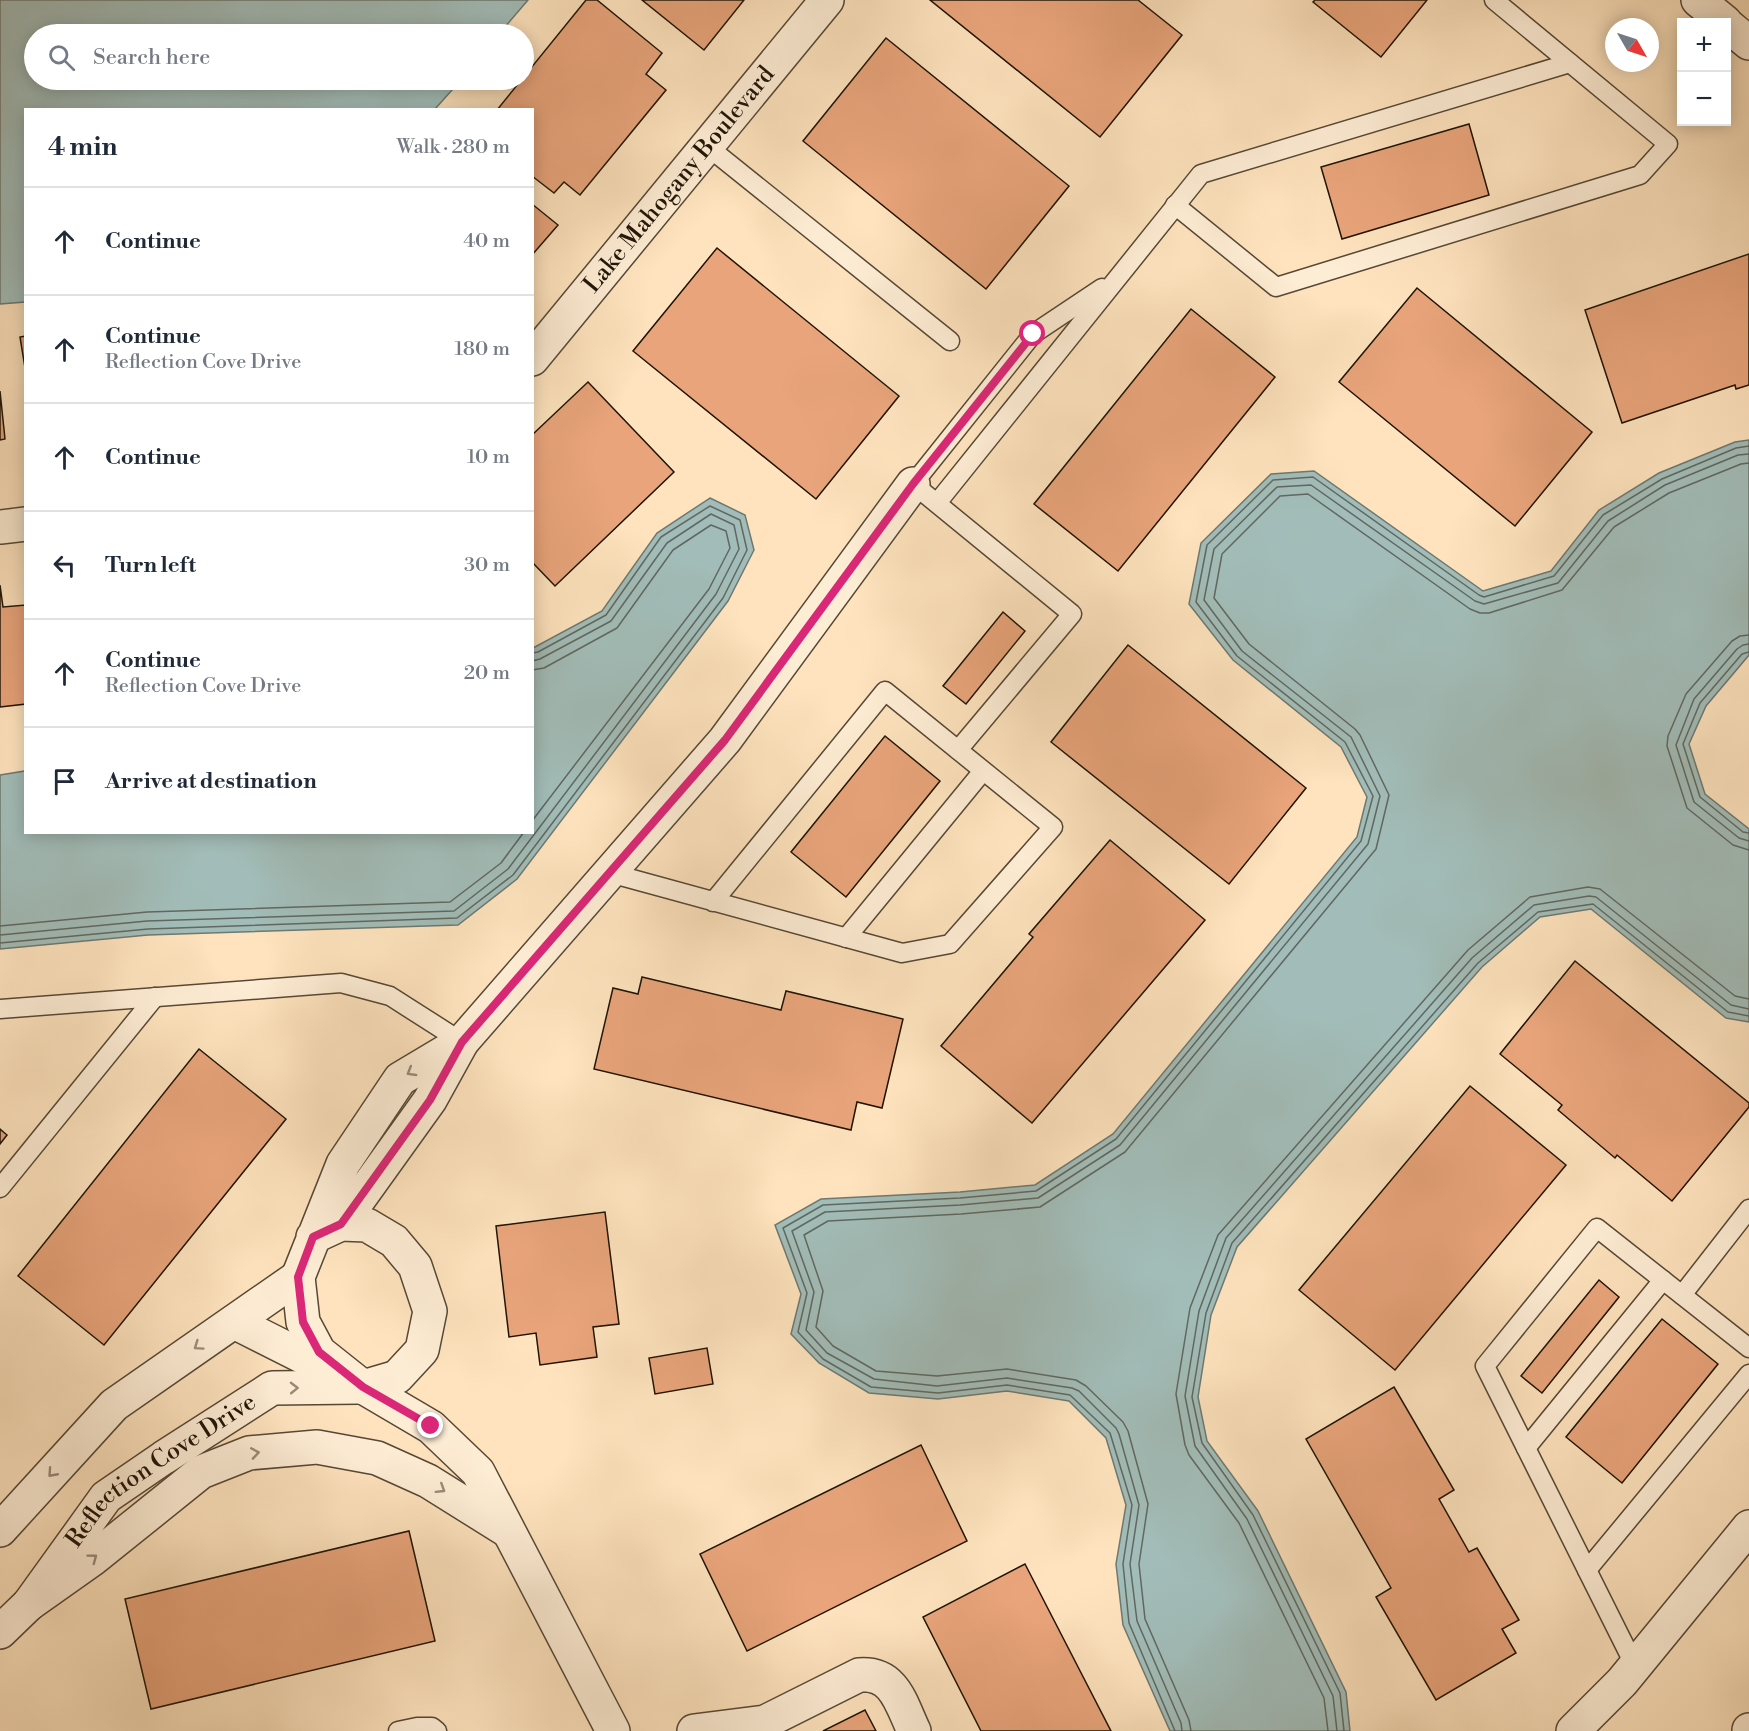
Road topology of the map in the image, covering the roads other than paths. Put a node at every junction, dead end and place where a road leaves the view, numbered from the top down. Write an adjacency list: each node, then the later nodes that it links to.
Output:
1 (827, 0): 8 (street, Lake Mahogany Boulevard)
2 (1494, 0): 7 (lane)
3 (1698, 0): 4 (street)
4 (1720, 18)
5 (1731, 27): 6 (street)
6 (1749, 43)
7 (1570, 63): 9 (lane); 9 (lane)
8 (707, 146): 11 (lane); 12 (street, Lake Mahogany Boulevard)
9 (1175, 205): 10 (lane)
10 (1118, 277): 13 (lane); 13 (lane)
11 (950, 341)
12 (534, 357)
13 (925, 494): 16 (lane); 18 (street)
14 (24, 524): 15 (street)
15 (0, 528)
16 (958, 750): 17 (lane); 19 (lane)
17 (983, 771): 20 (lane); 20 (lane)
18 (610, 873): 19 (lane); 23 (street)
19 (713, 902): 20 (lane)
20 (846, 938)
21 (155, 997): 22 (lane); 23 (lane); 24 (lane)
22 (0, 1009)
23 (462, 1042): 26 (street)
24 (0, 1188)
25 (1749, 1209): 29 (lane)
26 (327, 1231): 27 (street); 33 (street)
27 (298, 1277): 30 (street); 33 (street)
28 (1663, 1280): 29 (lane); 34 (lane); 34 (lane)
29 (1682, 1295): 31 (lane)
30 (234, 1322): 33 (street); 36 (street, one-way to 36)
31 (1749, 1348)
32 (1749, 1374): 38 (lane)
33 (363, 1387): 37 (street); 39 (street, Reflection Cove Drive, one-way to 33)
34 (1526, 1448): 38 (lane)
35 (1749, 1527): 41 (street)
36 (0, 1530)
37 (510, 1532): 39 (street, one-way to 37); 45 (street)
38 (1587, 1569): 41 (lane)
39 (28, 1604): 40 (street, Reflection Cove Drive)
40 (0, 1632)
41 (1635, 1666): 48 (street)
42 (767, 1727): 46 (street); 47 (street)
43 (398, 1731): 44 (lane)
44 (437, 1731)
45 (613, 1731)
46 (694, 1731)
47 (914, 1731)
48 (1573, 1731)

